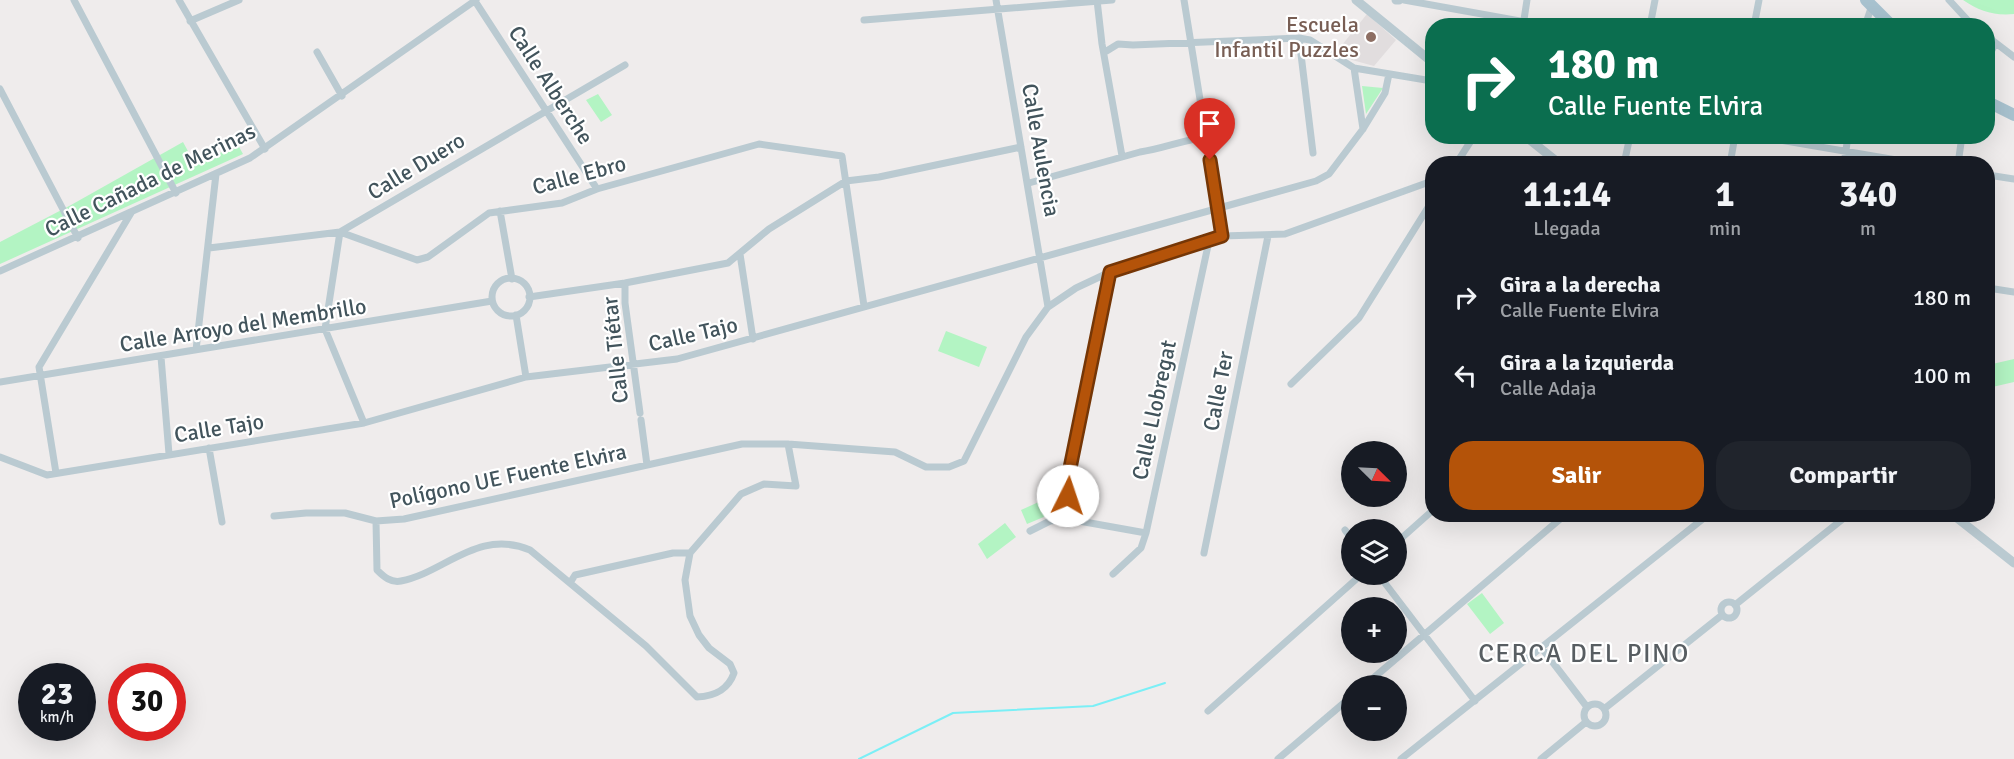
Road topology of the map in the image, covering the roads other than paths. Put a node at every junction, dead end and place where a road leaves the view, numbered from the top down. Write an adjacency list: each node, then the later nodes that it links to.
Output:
1 (74, 0): 62 (street)
2 (179, 0): 25 (street)
3 (238, 0): 25 (street)
4 (475, 0): 38 (street, Calle Cañada de Merinas); 40 (street, Calle Alberche)
5 (996, 0): 16 (street, Calle Aulencia)
6 (1097, 0): 7 (street); 16 (street); 30 (street)
7 (1112, 0)
8 (1184, 0): 27 (street)
9 (1404, 0): 17 (street)
10 (1527, 0): 18 (street)
11 (1655, 0): 19 (street)
12 (1759, 0): 20 (street)
13 (1949, 0): 23 (street)
14 (1361, 1): 31 (street)
15 (1869, 3): 21 (street); 22 (main road)
16 (998, 9): 24 (street); 47 (street, Calle Aulencia)
17 (1498, 18)
18 (1525, 18)
19 (1652, 18)
20 (1756, 18)
21 (1866, 18)
22 (1885, 18)
23 (1966, 18)
24 (864, 20)
25 (190, 21): 48 (street)
26 (1299, 38): 27 (street); 34 (street); 50 (street)
27 (1190, 42): 30 (street); 43 (street)
28 (1995, 44): 32 (street)
29 (317, 52): 38 (street)
30 (1105, 52): 51 (street)
31 (1425, 56)
32 (2014, 57)
33 (625, 64): 40 (street, Calle Duero)
34 (1354, 68): 35 (street); 42 (street)
35 (1389, 74): 36 (street); 42 (street, Calle Tajo)
36 (1425, 80)
37 (0, 90): 70 (street)
38 (342, 96): 48 (street, Calle Cañada de Merinas)
39 (1995, 106): 41 (main road)
40 (546, 111): 61 (street, Calle Alberche); 67 (street, Calle Duero)
41 (2014, 115)
42 (1363, 129): 63 (street, Calle Tajo)
43 (1206, 137): 51 (street); 63 (street)
44 (1535, 144): 52 (street)
45 (1801, 144): 49 (street)
46 (1847, 144): 49 (street)
47 (1021, 147): 58 (street); 59 (street, Calle Aulencia)
48 (265, 149): 55 (street, Calle Cañada de Merinas)
49 (1846, 152): 53 (street); 54 (street)
50 (1313, 153)
51 (1122, 156): 59 (street)
52 (1550, 156)
53 (1845, 156)
54 (1871, 156)
55 (216, 174): 62 (street, Calle Cañada de Merinas); 72 (street)
56 (1995, 175): 57 (street)
57 (2014, 179)
58 (846, 181): 61 (street, Calle Ebro); 73 (street); 83 (street)
59 (1029, 183): 74 (street, Calle Aulencia)
60 (1425, 184): 69 (street)
61 (597, 189): 64 (street, Calle Ebro)
62 (176, 193): 66 (street, Calle Cañada de Merinas)
63 (1217, 207): 68 (street); 74 (street, Calle Tajo)
64 (500, 211): 67 (street, Calle Ebro); 77 (street)
65 (1425, 212): 94 (street)
66 (131, 213): 70 (street, Calle Cañada de Merinas); 91 (street)
67 (340, 232): 72 (street, Calle Duero); 86 (street)
68 (1222, 236): 69 (street); 71 (street)
69 (1268, 236): 115 (street, Calle Ter)
70 (78, 238): 75 (street, Calle Cañada de Merinas)
71 (1209, 241): 76 (street); 113 (street, Calle Llobregat)
72 (209, 248): 88 (street)
73 (740, 254): 78 (street); 87 (street)
74 (1041, 256): 83 (street, Calle Tajo); 84 (street, Calle Aulencia)
75 (0, 271)
76 (1110, 272): 84 (street); 105 (street)
77 (512, 279): 81 (street); 82 (street)
78 (625, 283): 81 (street); 90 (street, Calle Tiétar)
79 (1995, 289): 80 (street)
80 (2014, 292)
81 (529, 297): 85 (street)
82 (492, 301): 85 (street); 86 (street, Calle Arroyo del Membrillo)
83 (864, 306): 87 (street, Calle Tajo)
84 (1048, 307): 97 (street, Polígono UE Fuente Elvira)
85 (516, 315): 92 (street)
86 (325, 329): 88 (street, Calle Arroyo del Membrillo); 96 (street)
87 (753, 339): 90 (street, Calle Tajo)
88 (196, 350): 89 (street, Calle Arroyo del Membrillo)
89 (161, 357): 91 (street, Calle Arroyo del Membrillo); 99 (street)
90 (634, 366): 92 (street, Calle Tajo); 95 (street, Calle Tiétar)
91 (41, 375): 93 (street, Calle Arroyo del Membrillo); 102 (street)
92 (526, 377): 96 (street, Calle Tajo)
93 (0, 382)
94 (1291, 384)
95 (641, 416): 101 (street, Polígono UE Fuente Elvira)
96 (364, 423): 98 (street, Calle Tajo)
97 (788, 444): 101 (street, Polígono UE Fuente Elvira); 116 (street)
98 (209, 448): 99 (street, Calle Tajo); 107 (street)
99 (170, 454): 102 (street, Calle Tajo)
100 (0, 457): 102 (street, Calle Tajo)
101 (646, 465): 106 (street, Polígono UE Fuente Elvira)
102 (56, 473)
103 (274, 516): 106 (street, Polígono UE Fuente Elvira)
104 (1425, 517): 114 (street)
105 (1068, 519): 112 (street); 113 (street)
106 (376, 521): 119 (street, Polígono UE Fuente Elvira)
107 (222, 522)
108 (1557, 522): 124 (street)
109 (1698, 522): 125 (street)
110 (1840, 522): 122 (street)
111 (1962, 522): 117 (street)
112 (1030, 531)
113 (1146, 533): 118 (street, Calle Llobregat)
114 (1407, 533)
115 (1204, 553)
116 (690, 554): 119 (street); 119 (street, Polígono UE Fuente Elvira)
117 (2014, 563)
118 (1113, 574)
119 (570, 583)
120 (1350, 585): 131 (street)
121 (1386, 585): 124 (street)
122 (1735, 605): 123 (street); 123 (street)
123 (1722, 615): 130 (street)
124 (1424, 635): 126 (street); 127 (street)
125 (1541, 647): 127 (street); 129 (street)
126 (1377, 675)
127 (1475, 701): 134 (street)
128 (1341, 705): 133 (street)
129 (1587, 707): 130 (street); 132 (street)
130 (1604, 709): 132 (street)
131 (1208, 711)
132 (1586, 722): 135 (street)
133 (1278, 759)
134 (1401, 759)
135 (1541, 759)

